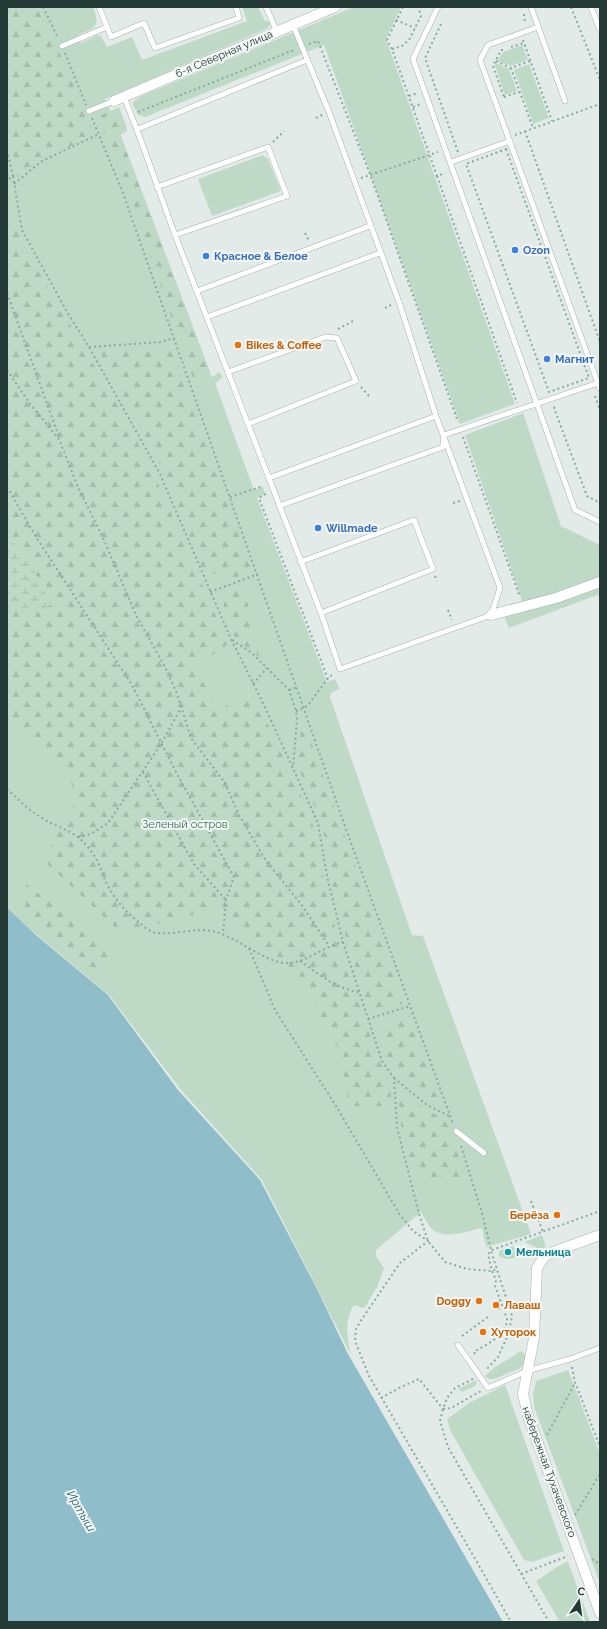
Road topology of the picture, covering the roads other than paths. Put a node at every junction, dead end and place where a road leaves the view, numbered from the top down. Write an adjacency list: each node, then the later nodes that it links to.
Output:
1 (99, 7): 9 (lane)
2 (236, 7): 9 (lane)
3 (266, 7): 12 (lane)
4 (335, 7): 8 (street, 6-я Северная улица)
5 (438, 7): 21 (lane)
6 (531, 7): 10 (lane)
7 (591, 7): 11 (lane)
8 (293, 25): 12 (street, 6-я Северная улица); 14 (lane)
9 (107, 27): 13 (lane)
10 (538, 27): 16 (lane); 20 (lane)
11 (600, 30)
12 (277, 32): 15 (street, 6-я Северная улица)
13 (62, 46)
14 (307, 60): 19 (lane); 23 (lane)
15 (124, 97): 17 (street, 6-я Северная улица); 19 (lane)
16 (566, 100)
17 (114, 101): 18 (lane)
18 (89, 111)
19 (138, 129): 22 (lane)
20 (510, 141): 21 (lane); 29 (lane)
21 (451, 162): 31 (lane)
22 (157, 187): 24 (lane); 24 (lane)
23 (370, 226): 25 (lane); 26 (lane)
24 (175, 236): 26 (lane)
25 (380, 253): 27 (lane); 32 (lane)
26 (197, 291): 27 (lane)
27 (207, 317): 28 (lane)
28 (228, 372): 33 (lane); 33 (lane)
29 (598, 383): 30 (lane); 31 (lane)
30 (600, 389)
31 (536, 404): 34 (lane); 37 (lane)
32 (436, 416): 34 (lane); 35 (lane)
33 (248, 424): 35 (lane)
34 (444, 435): 36 (lane); 41 (lane)
35 (269, 478): 36 (lane)
36 (279, 506): 38 (lane)
37 (600, 522)
38 (300, 562): 40 (lane); 40 (lane)
39 (600, 582): 41 (street)
40 (321, 613): 41 (lane)
41 (491, 615)
42 (456, 1131): 43 (lane)
43 (484, 1152)
44 (600, 1235): 47 (street, набережная Тухачевского)
45 (458, 1345): 47 (lane)
46 (600, 1348): 47 (lane)
47 (527, 1371): 48 (street, набережная Тухачевского)
48 (600, 1613)

